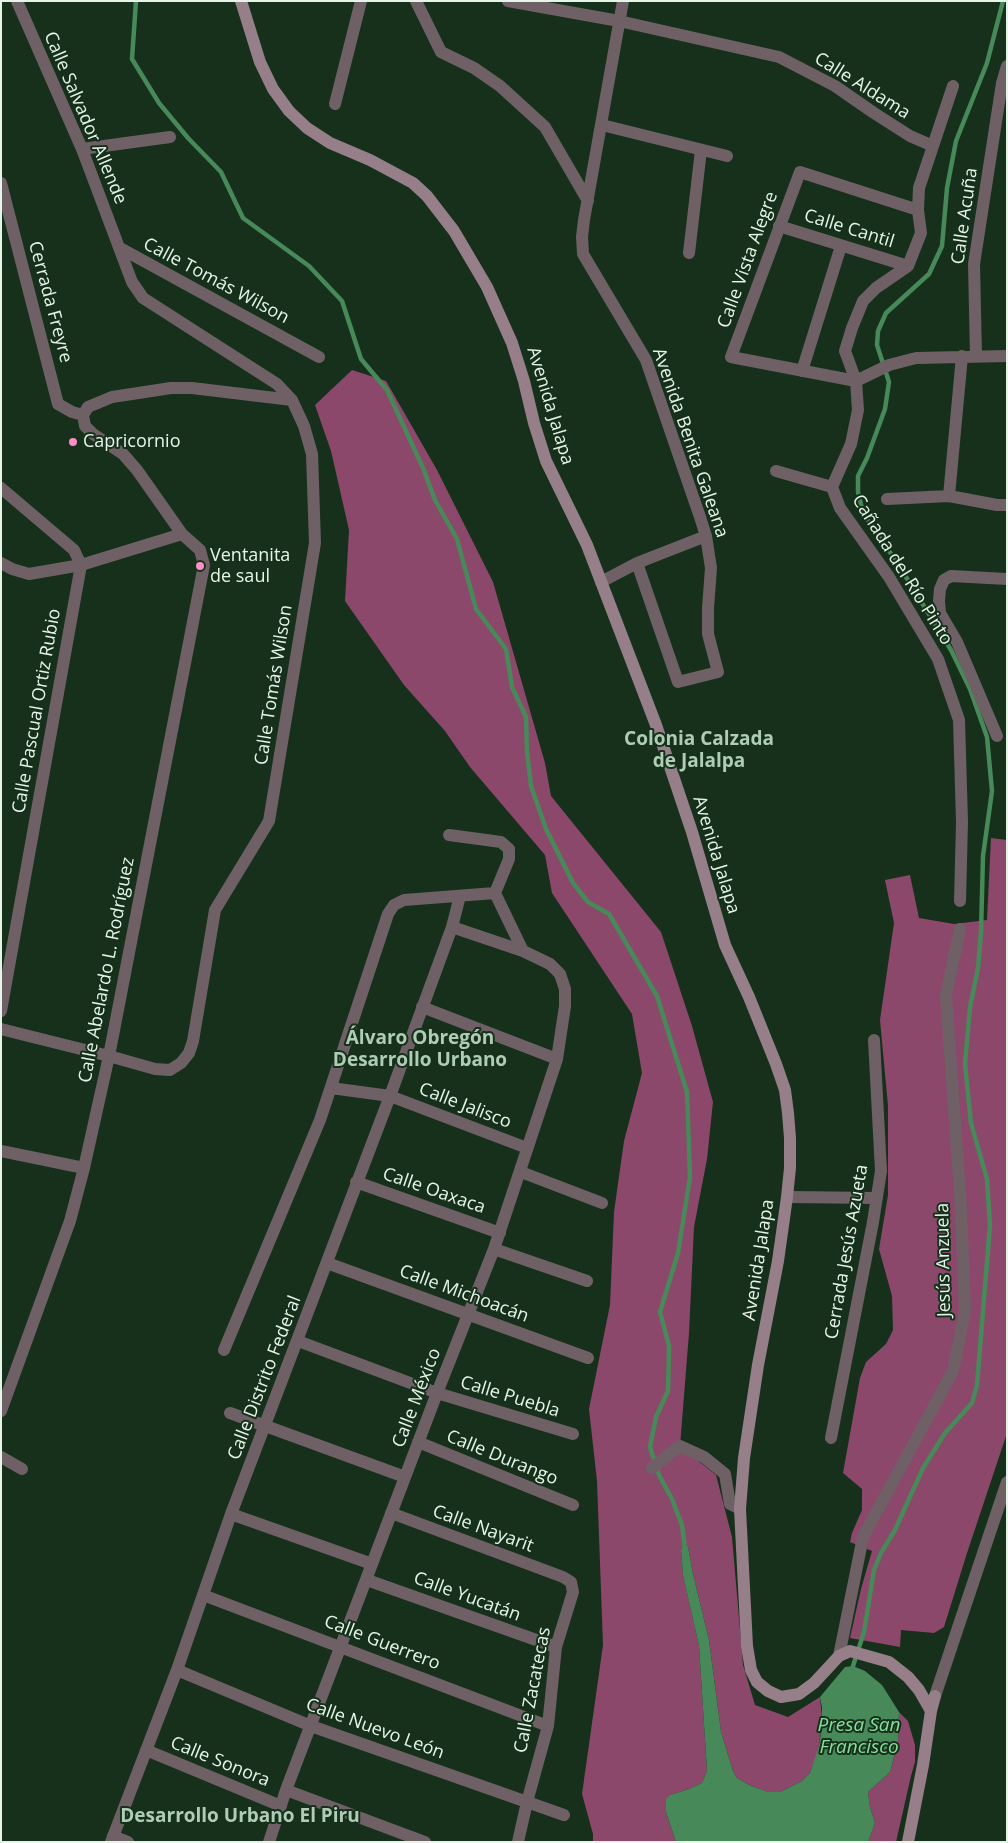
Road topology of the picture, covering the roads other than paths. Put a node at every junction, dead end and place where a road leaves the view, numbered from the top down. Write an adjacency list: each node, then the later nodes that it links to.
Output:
1 (17, 1): 15 (street, Calle Salvador Allende)
2 (241, 1): 46 (street, Avenida Jalapa)
3 (361, 1): 11 (street)
4 (416, 1): 19 (street)
5 (508, 1): 7 (street, Calle Aldama)
6 (623, 1): 7 (street, Avenida Benita Galeana)
7 (619, 21): 12 (street, Avenida Benita Galeana); 14 (street, Calle Aldama)
8 (1007, 66): 9 (street, Calle Acuña)
9 (1004, 83): 27 (street, Calle Acuña)
10 (953, 86): 14 (street)
11 (335, 104)
12 (602, 125): 16 (street); 19 (street, Avenida Benita Galeana)
13 (170, 137): 15 (street)
14 (933, 146): 20 (street)
15 (82, 149): 23 (street, Calle Salvador Allende)
16 (701, 150): 17 (street); 24 (street)
17 (727, 156)
18 (1, 182): 33 (street, Cerrada Freyre)
19 (588, 201): 41 (street, Avenida Benita Galeana)
20 (918, 210): 21 (street, Calle Vista Alegre); 25 (street)
21 (779, 226): 22 (street, Calle Cantil); 30 (street, Calle Vista Alegre)
22 (841, 246): 25 (street, Calle Cantil); 30 (street)
23 (120, 248): 29 (street, Calle Tomás Wilson); 32 (street, Calle Tomás Wilson)
24 (689, 254)
25 (908, 266): 31 (street, Cañada del Río Pinto)
26 (962, 356): 27 (street); 31 (street); 37 (street)
27 (976, 356): 28 (street)
28 (1007, 356)
29 (319, 357)
30 (802, 371): 31 (street, Calle Vista Alegre)
31 (856, 381): 35 (street, Cañada del Río Pinto)
32 (292, 400): 33 (street); 59 (street, Calle Tomás Wilson)
33 (83, 415): 40 (street, Calle Abelardo L. Rodríguez)
34 (776, 471): 35 (street)
35 (832, 487): 51 (street, Cañada del Río Pinto)
36 (1, 488): 44 (street)
37 (949, 496): 38 (street); 39 (street)
38 (887, 499)
39 (1007, 505)
40 (182, 534): 44 (street); 59 (street, Calle Abelardo L. Rodríguez)
41 (706, 536): 43 (street); 43 (street, Avenida Benita Galeana)
42 (1, 563): 44 (street)
43 (638, 563): 46 (street)
44 (81, 565): 56 (street, Calle Pascual Ortiz Rubio)
45 (1007, 579): 47 (street)
46 (600, 582): 68 (street, Avenida Jalapa)
47 (997, 736)
48 (449, 835): 49 (street)
49 (495, 893): 50 (street); 54 (street)
50 (460, 896): 52 (street, Calle Distrito Federal); 61 (street)
51 (960, 901)
52 (452, 927): 54 (street); 55 (street, Calle Distrito Federal)
53 (960, 929): 101 (street, Jesús Anzuela)
54 (522, 951): 60 (street, Calle México)
55 (422, 1007): 60 (street); 62 (street, Calle Distrito Federal)
56 (1, 1011)
57 (1, 1029): 59 (street)
58 (874, 1040): 69 (street, Cerrada Jesús Azueta)
59 (108, 1056): 65 (street, Calle Abelardo L. Rodríguez)
60 (558, 1059): 63 (street, Calle México)
61 (331, 1088): 62 (street, Calle Jalisco); 77 (street)
62 (390, 1096): 63 (street, Calle Jalisco); 67 (street, Calle Distrito Federal)
63 (527, 1148): 66 (street, Calle México)
64 (1, 1151): 65 (street)
65 (84, 1168): 80 (street, Calle Abelardo L. Rodríguez)
66 (521, 1172): 70 (street); 71 (street, Calle México)
67 (356, 1182): 71 (street, Calle Oaxaca); 73 (street, Calle Distrito Federal)
68 (787, 1197): 69 (street); 92 (street, Avenida Jalapa)
69 (877, 1198): 84 (street, Cerrada Jesús Azueta)
70 (602, 1203)
71 (500, 1233): 72 (street, Calle México)
72 (494, 1249): 74 (street); 75 (street, Calle México)
73 (327, 1263): 75 (street, Calle Michoacán); 76 (street, Calle Distrito Federal)
74 (587, 1281)
75 (468, 1315): 78 (street, Calle Michoacán); 79 (street, Calle México)
76 (298, 1341): 79 (street, Calle Puebla); 82 (street, Calle Distrito Federal)
77 (224, 1350)
78 (588, 1358)
79 (436, 1393): 83 (street, Calle Puebla); 85 (street, Calle México)
80 (1, 1410)
81 (230, 1413): 82 (street)
82 (266, 1425): 89 (street); 94 (street, Calle Distrito Federal)
83 (573, 1434)
84 (831, 1438)
85 (418, 1442): 89 (street, Calle México); 91 (street, Calle Durango)
86 (1, 1457): 88 (street)
87 (652, 1468): 92 (street)
88 (22, 1469)
89 (405, 1477): 93 (street, Calle México)
90 (1007, 1482): 103 (street)
91 (573, 1505)
92 (740, 1509): 101 (street, Avenida Jalapa)
93 (391, 1513): 95 (street, Calle México); 96 (street, Calle Nayarit)
94 (231, 1514): 95 (street); 98 (street, Calle Distrito Federal)
95 (372, 1564): 97 (street, Calle México)
96 (563, 1577): 100 (street, Calle Zacatecas)
97 (367, 1580): 99 (street, Calle México); 100 (street, Calle Yucatán)
98 (203, 1595): 99 (street, Calle Guerrero); 102 (street, Calle Distrito Federal)
99 (341, 1646): 104 (street, Calle México); 105 (street, Calle Guerrero)
100 (556, 1648): 105 (street, Calle Zacatecas)
101 (844, 1654): 103 (street)
102 (177, 1670): 104 (street, Calle Nuevo León); 106 (street, Calle Distrito Federal)
103 (931, 1711): 117 (street)
104 (311, 1726): 107 (street, Calle México); 108 (street, Calle Nuevo León)
105 (548, 1726): 108 (street, Calle Zacatecas)
106 (146, 1750): 109 (street, Calle Sonora); 111 (street, Calle Distrito Federal)
107 (286, 1790): 109 (street, Calle México); 112 (street, Calle Sonora)
108 (527, 1802): 110 (street, Calle Nuevo León); 116 (street, Calle Zacatecas)
109 (281, 1806): 114 (street, Calle México)
110 (564, 1815)
111 (112, 1839): 113 (street)
112 (408, 1839): 115 (street, Calle Sonora)
113 (128, 1842)
114 (269, 1842)
115 (425, 1842)
116 (518, 1842)
117 (908, 1842)

